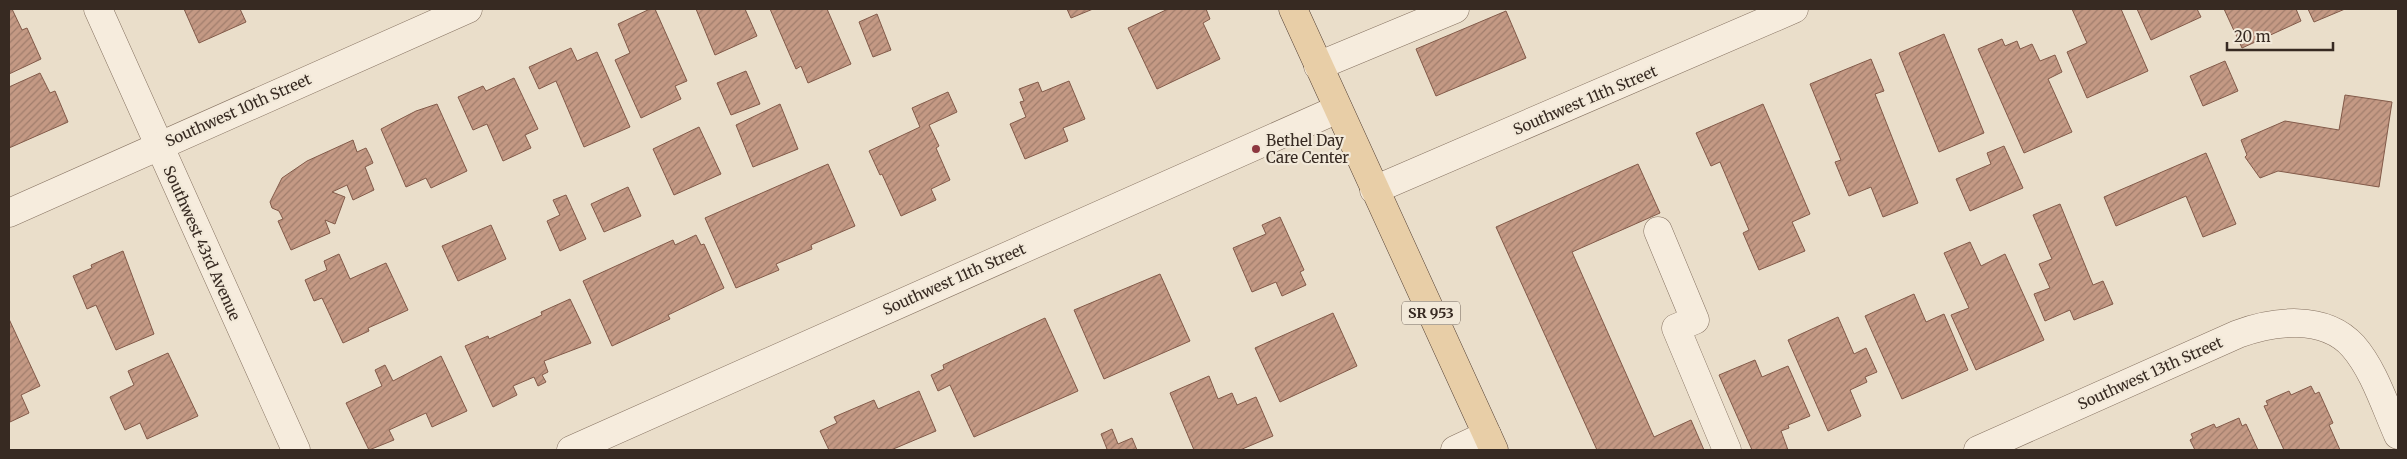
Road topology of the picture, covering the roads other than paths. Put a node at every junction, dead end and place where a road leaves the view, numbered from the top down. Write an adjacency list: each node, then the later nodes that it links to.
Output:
1 (98, 9): 8 (street, Southwest 43rd Avenue)
2 (468, 9): 8 (street, Southwest 10th Street)
3 (1293, 9): 6 (main road, SR 953)
4 (1455, 9): 6 (street)
5 (1794, 9): 9 (street, Southwest 11th Street)
6 (1318, 66): 7 (main road, SR 953)
7 (1338, 109): 9 (main road, SR 953); 15 (street, Southwest 11th Street)
8 (158, 146): 10 (street, Southwest 10th Street); 14 (street, Southwest 43rd Avenue)
9 (1374, 190): 13 (main road, SR 953)
10 (9, 213)
11 (1658, 231): 17 (street)
12 (2398, 435): 18 (street, Southwest 13th Street)
13 (1491, 443): 16 (street)
14 (296, 450)
15 (571, 450)
16 (1455, 450)
17 (1727, 450)
18 (1978, 450)

